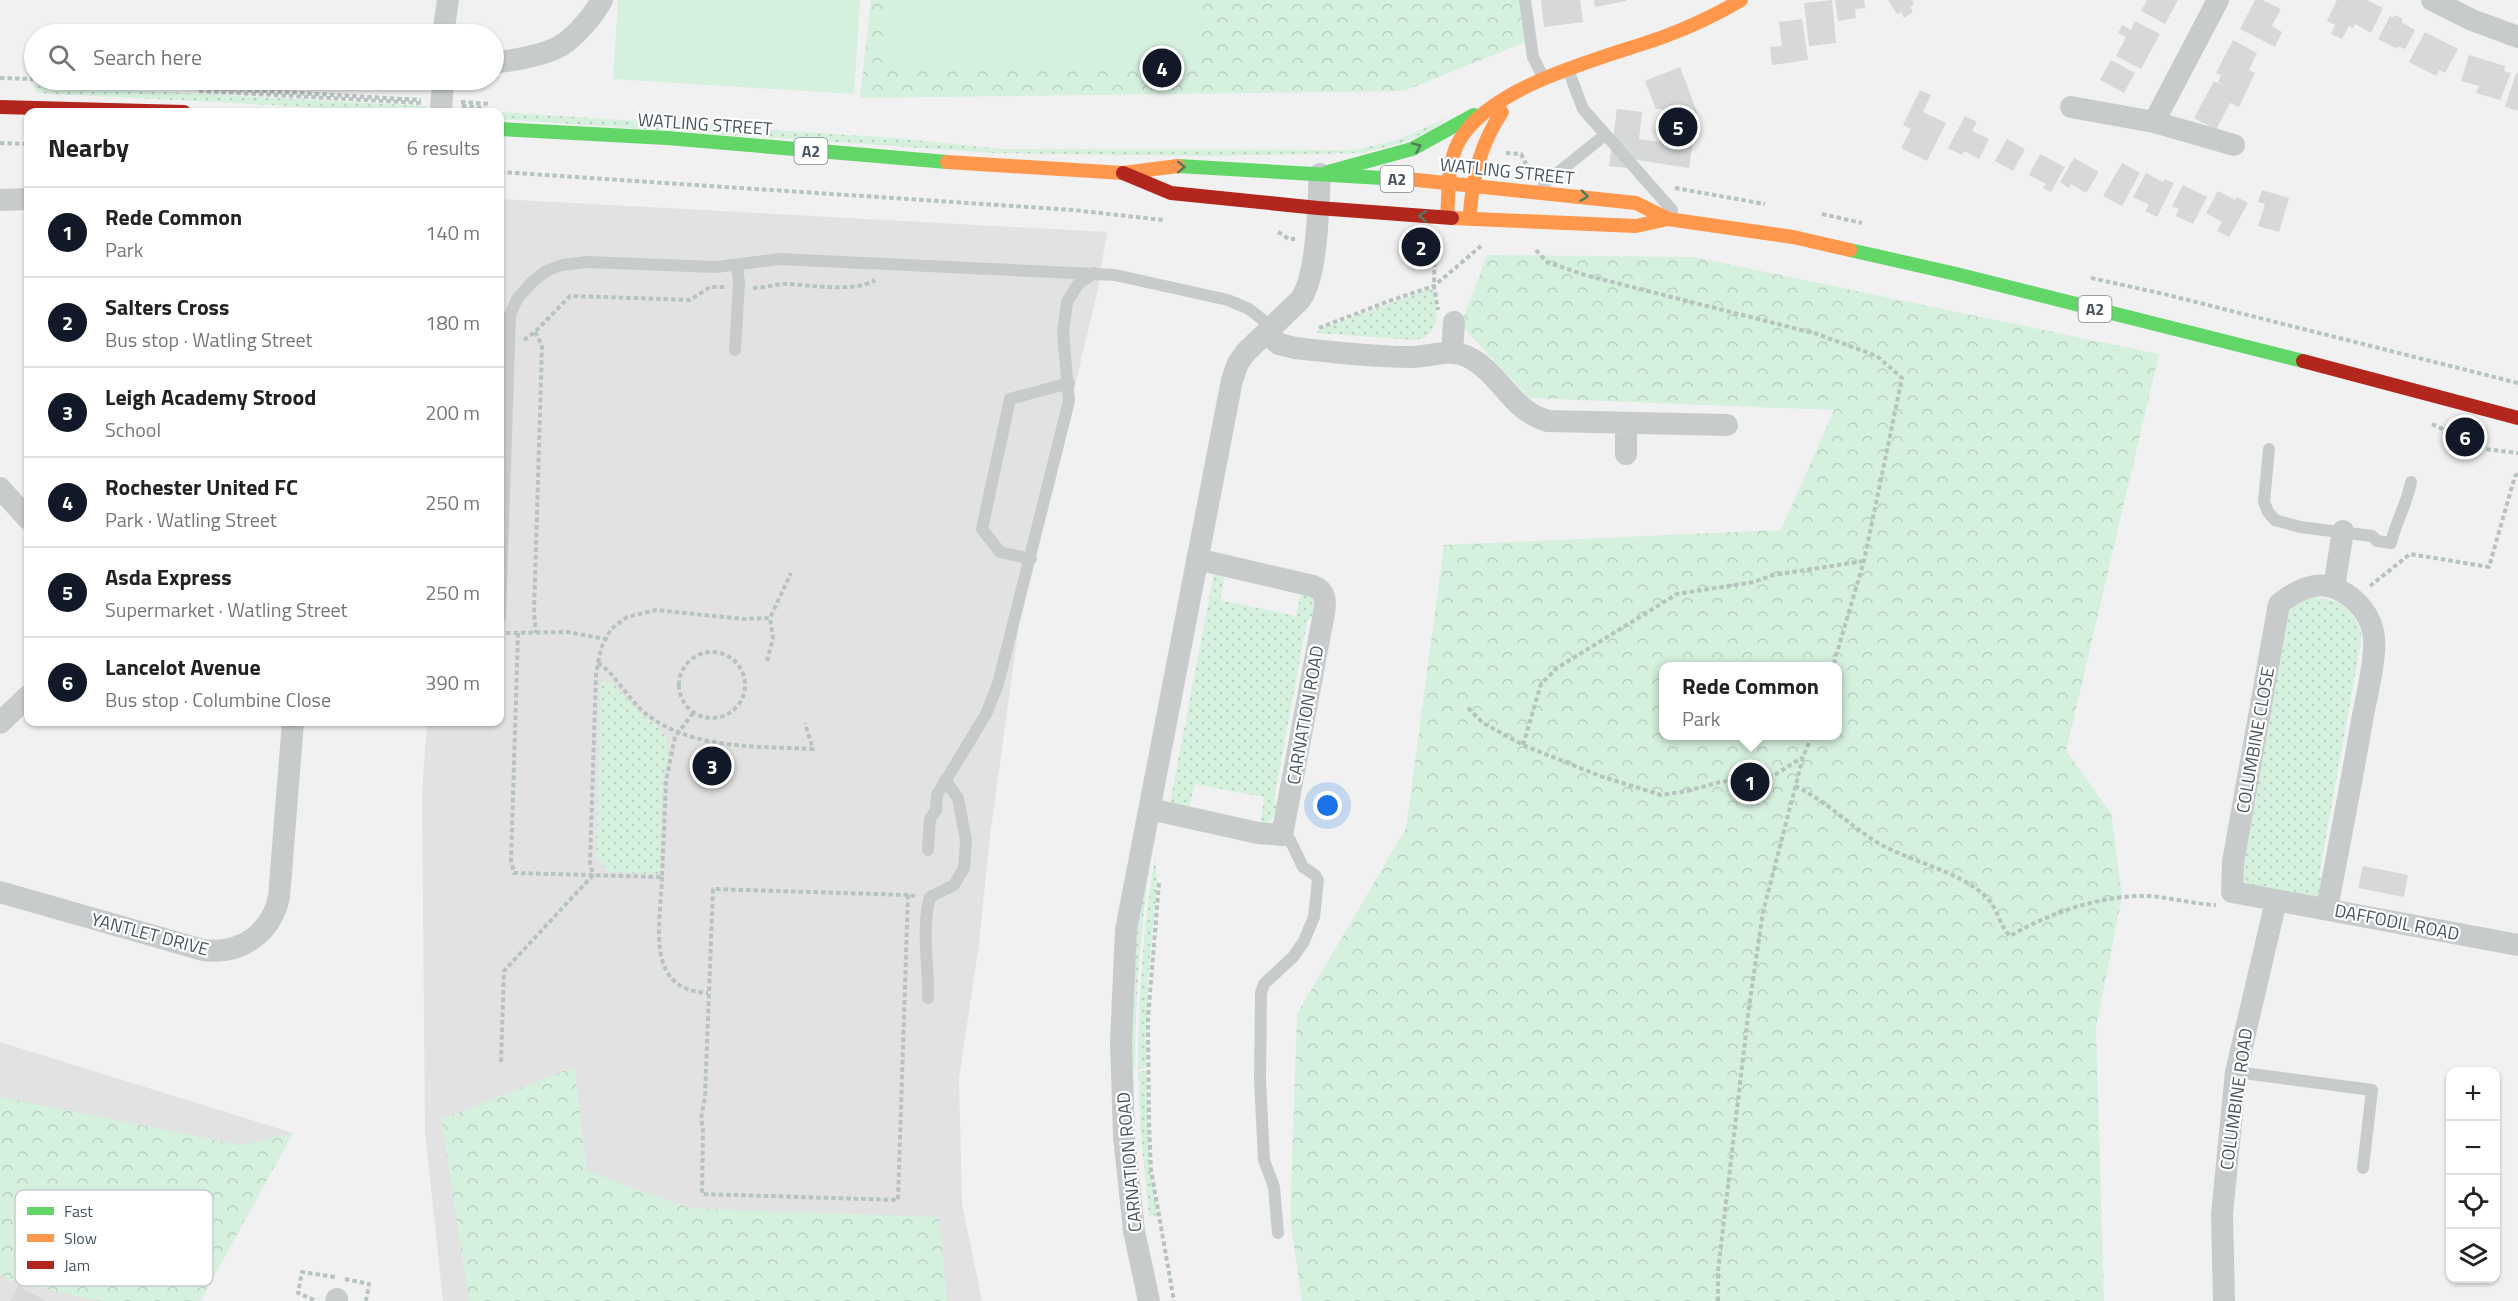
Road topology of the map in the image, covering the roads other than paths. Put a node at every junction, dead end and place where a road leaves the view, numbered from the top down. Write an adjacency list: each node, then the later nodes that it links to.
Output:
1 (448, 0): 7 (street)
2 (602, 0): 9 (street)
3 (1526, 0): 11 (lane)
4 (1742, 0): 10 (main road)
5 (2218, 0): 18 (street)
6 (2433, 0): 8 (street)
7 (444, 24)
8 (2518, 37)
9 (504, 61)
10 (1568, 71): 11 (main road); 20 (lane)
11 (1544, 79): 13 (main road)
12 (442, 90): 17 (street)
13 (1501, 106): 22 (main road); 25 (main road, one-way to 13); 26 (main road); 27 (main road)
14 (0, 107): 16 (main road)
15 (2071, 107): 18 (street)
16 (37, 108)
17 (441, 108)
18 (2154, 122): 21 (street)
19 (504, 129): 24 (main road, WATLING STREET / A2)
20 (1605, 135): 29 (lane); 35 (lane)
21 (2234, 145)
22 (1498, 150)
23 (1500, 171): 28 (main road)
24 (1123, 173): 25 (main road, WATLING STREET / A2, one-way to 25); 32 (main road, WATLING STREET / A2)
25 (1320, 174): 26 (main road, WATLING STREET / A2); 32 (street, CARNATION ROAD)
26 (1450, 182): 27 (main road, WATLING STREET / A2); 33 (main road)
27 (1472, 184): 28 (main road, WATLING STREET / A2); 34 (main road)
28 (1512, 189): 29 (main road, WATLING STREET / A2)
29 (1542, 192): 35 (main road, WATLING STREET / A2, one-way to 35)
30 (24, 199): 31 (street)
31 (0, 200)
32 (1318, 208): 33 (main road, WATLING STREET / A2, one-way to 32); 39 (street, CARNATION ROAD)
33 (1447, 217): 34 (main road, WATLING STREET / A2)
34 (1469, 219): 35 (main road, WATLING STREET / A2)
35 (1674, 220): 43 (main road, A2)
36 (736, 265): 37 (lane); 40 (lane); 48 (lane)
37 (1094, 273): 39 (lane); 42 (lane)
38 (1446, 320): 41 (street)
39 (1269, 330): 41 (street); 54 (street, CARNATION ROAD)
40 (735, 350)
41 (1452, 352): 44 (street)
42 (1069, 383): 53 (lane); 53 (lane)
43 (2518, 418)
44 (1626, 423): 45 (street); 47 (street)
45 (1727, 424)
46 (2269, 449): 52 (lane)
47 (1626, 454)
48 (504, 479)
49 (2411, 482): 52 (lane)
50 (0, 488): 51 (street)
51 (24, 515)
52 (2343, 531): 55 (street)
53 (1031, 559): 59 (lane)
54 (1197, 559): 60 (street, CARNATION ROAD); 61 (street, CARNATION ROAD)
55 (2334, 587): 64 (street, COLUMBINE CLOSE); 65 (street)
56 (24, 700): 57 (street)
57 (0, 723)
58 (292, 726): 63 (street, YANTLET DRIVE)
59 (945, 780): 62 (lane); 67 (lane)
60 (1150, 809): 61 (street); 71 (street, CARNATION ROAD)
61 (1286, 838): 70 (lane)
62 (928, 850)
63 (0, 892)
64 (2276, 901): 65 (street, DAFFODIL ROAD); 68 (street, COLUMBINE ROAD)
65 (2328, 909): 66 (street, DAFFODIL ROAD)
66 (2518, 945)
67 (928, 998)
68 (2236, 1072): 69 (lane); 72 (street, COLUMBINE ROAD)
69 (2363, 1168)
70 (1278, 1233)
71 (1149, 1301)
72 (2224, 1301)

